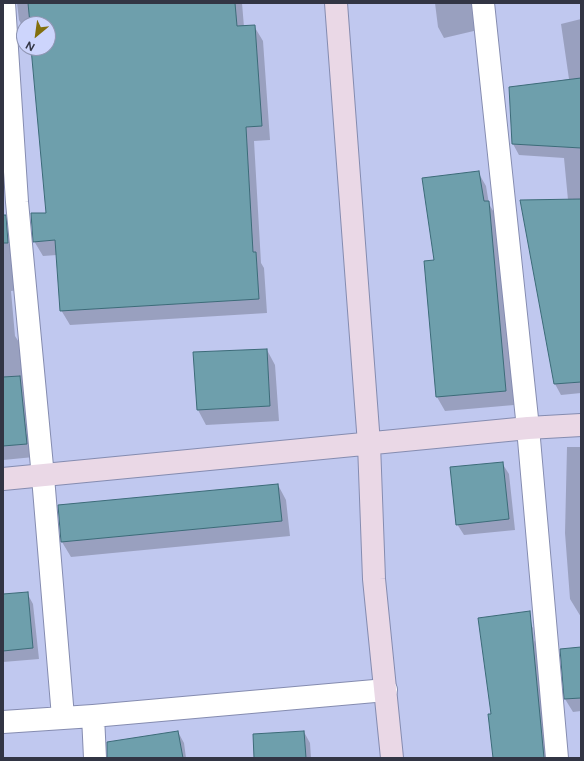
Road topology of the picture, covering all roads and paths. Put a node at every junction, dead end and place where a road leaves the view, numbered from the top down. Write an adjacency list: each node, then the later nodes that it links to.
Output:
1 (4, 3): 4 (street)
2 (336, 3): 7 (street)
3 (483, 3): 6 (street)
4 (10, 203): 8 (street)
5 (581, 425): 6 (street)
6 (528, 428): 7 (street); 16 (street)
7 (369, 444): 8 (street); 10 (street)
8 (43, 477): 9 (street); 12 (street)
9 (3, 479)
10 (386, 690): 11 (street); 15 (street)
11 (92, 716): 12 (street); 14 (street)
12 (63, 717): 13 (street)
13 (3, 722)
14 (95, 758)
15 (392, 758)
16 (557, 758)

